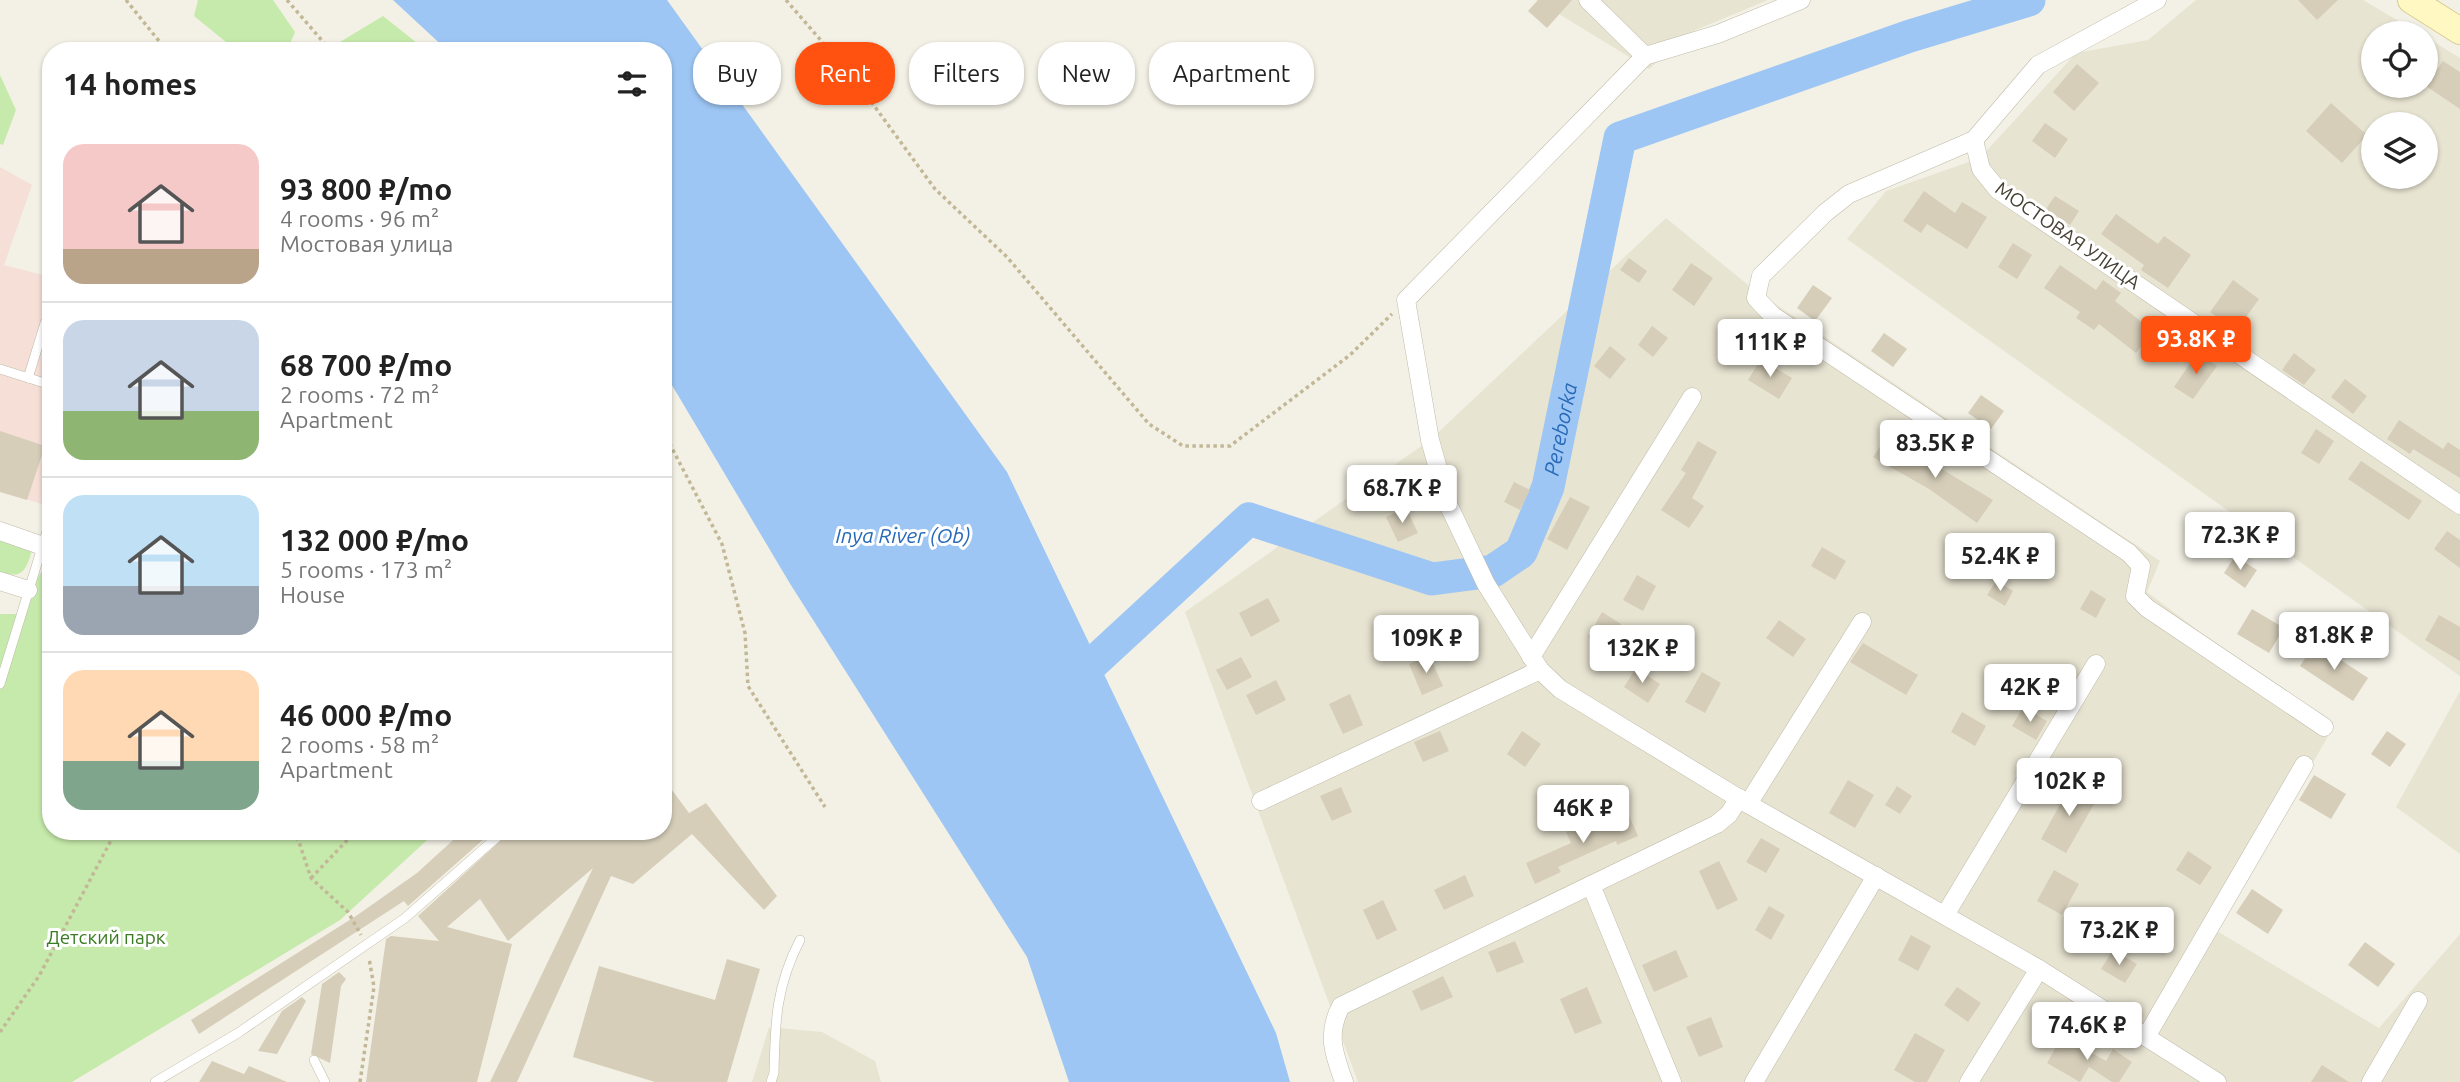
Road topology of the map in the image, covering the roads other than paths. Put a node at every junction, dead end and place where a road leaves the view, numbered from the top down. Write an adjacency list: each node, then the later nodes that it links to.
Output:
1 (1588, 0): 6 (street)
2 (1801, 0): 6 (street)
3 (2157, 0): 7 (street)
4 (2411, 0): 5 (main road)
5 (2460, 31)
6 (1645, 56): 20 (street)
7 (1973, 140): 13 (street, МОСТОВАЯ УЛИЦА); 23 (street)
8 (42, 333): 10 (lane)
9 (0, 369): 10 (lane)
10 (28, 378): 11 (lane)
11 (42, 382)
12 (1692, 397): 20 (street)
13 (2460, 505)
14 (0, 531): 16 (street)
15 (42, 540): 16 (lane)
16 (40, 545): 18 (lane)
17 (0, 580): 18 (street)
18 (29, 590): 22 (lane)
19 (1862, 622): 26 (street)
20 (1536, 664): 25 (street); 26 (street)
21 (2096, 664): 30 (street)
22 (0, 684)
23 (2324, 727)
24 (2304, 765): 34 (street)
25 (1261, 801)
26 (1743, 801): 28 (street); 29 (street)
27 (494, 840): 37 (lane)
28 (1876, 876): 30 (street); 42 (street)
29 (1591, 885): 40 (street); 41 (street)
30 (1945, 915): 32 (street)
31 (800, 940): 39 (lane)
32 (2039, 969): 34 (street); 43 (street)
33 (2418, 1002): 45 (street)
34 (2146, 1037): 36 (street)
35 (314, 1060): 38 (lane)
36 (2198, 1077): 44 (street)
37 (155, 1082)
38 (326, 1082)
39 (771, 1082)
40 (1344, 1082)
41 (1672, 1082)
42 (1754, 1082)
43 (1969, 1082)
44 (2217, 1082)
45 (2371, 1082)

